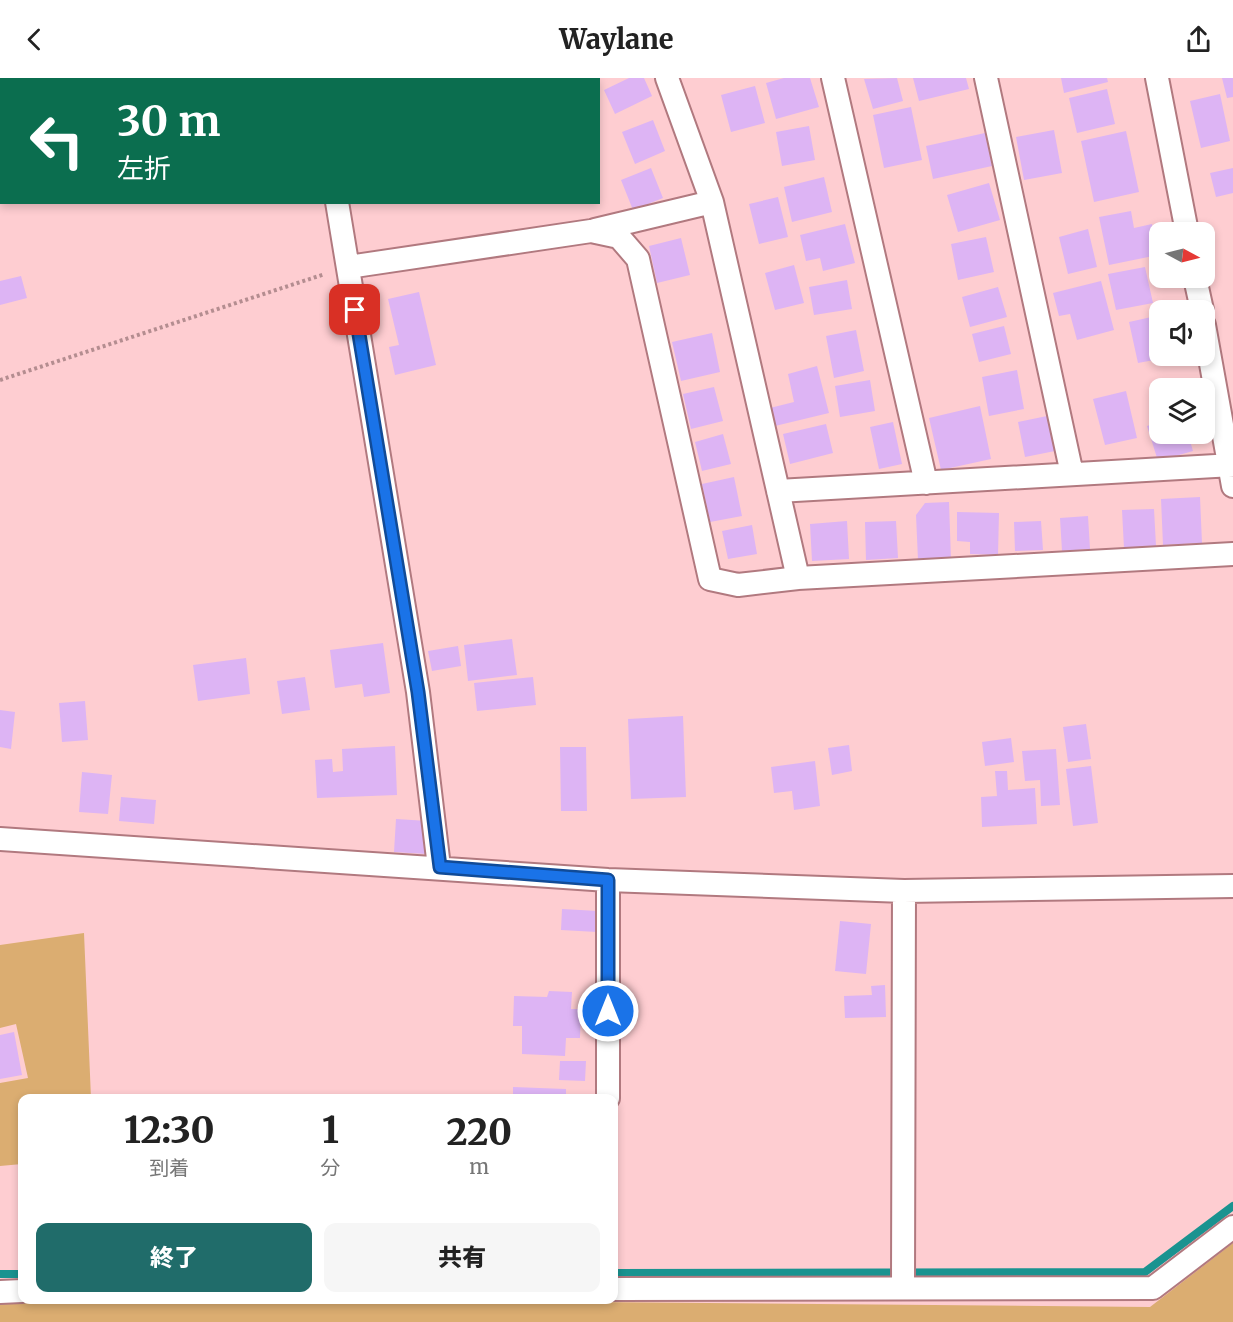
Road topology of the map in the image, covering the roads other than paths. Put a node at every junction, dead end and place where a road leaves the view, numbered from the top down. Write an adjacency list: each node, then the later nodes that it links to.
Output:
1 (667, 78): 5 (street)
2 (833, 78): 13 (street)
3 (987, 78): 12 (street)
4 (1157, 78): 7 (street)
5 (712, 202): 8 (street); 14 (street)
6 (337, 204): 9 (street)
7 (1185, 222)
8 (591, 231): 9 (street); 16 (street)
9 (348, 267): 18 (street)
10 (1212, 366): 11 (street)
11 (1232, 472): 12 (street)
12 (1072, 474): 13 (street)
13 (926, 483): 14 (street)
14 (778, 491): 16 (street)
15 (1233, 554): 16 (street)
16 (798, 578)
17 (0, 839): 18 (street)
18 (440, 867): 19 (street)
19 (608, 880): 21 (street); 22 (street)
20 (1233, 886): 21 (street)
21 (904, 891): 24 (street)
22 (609, 1094)
23 (1233, 1227): 24 (street)
24 (903, 1286): 25 (street)
25 (618, 1289)
26 (18, 1291): 27 (street)
27 (0, 1292)

